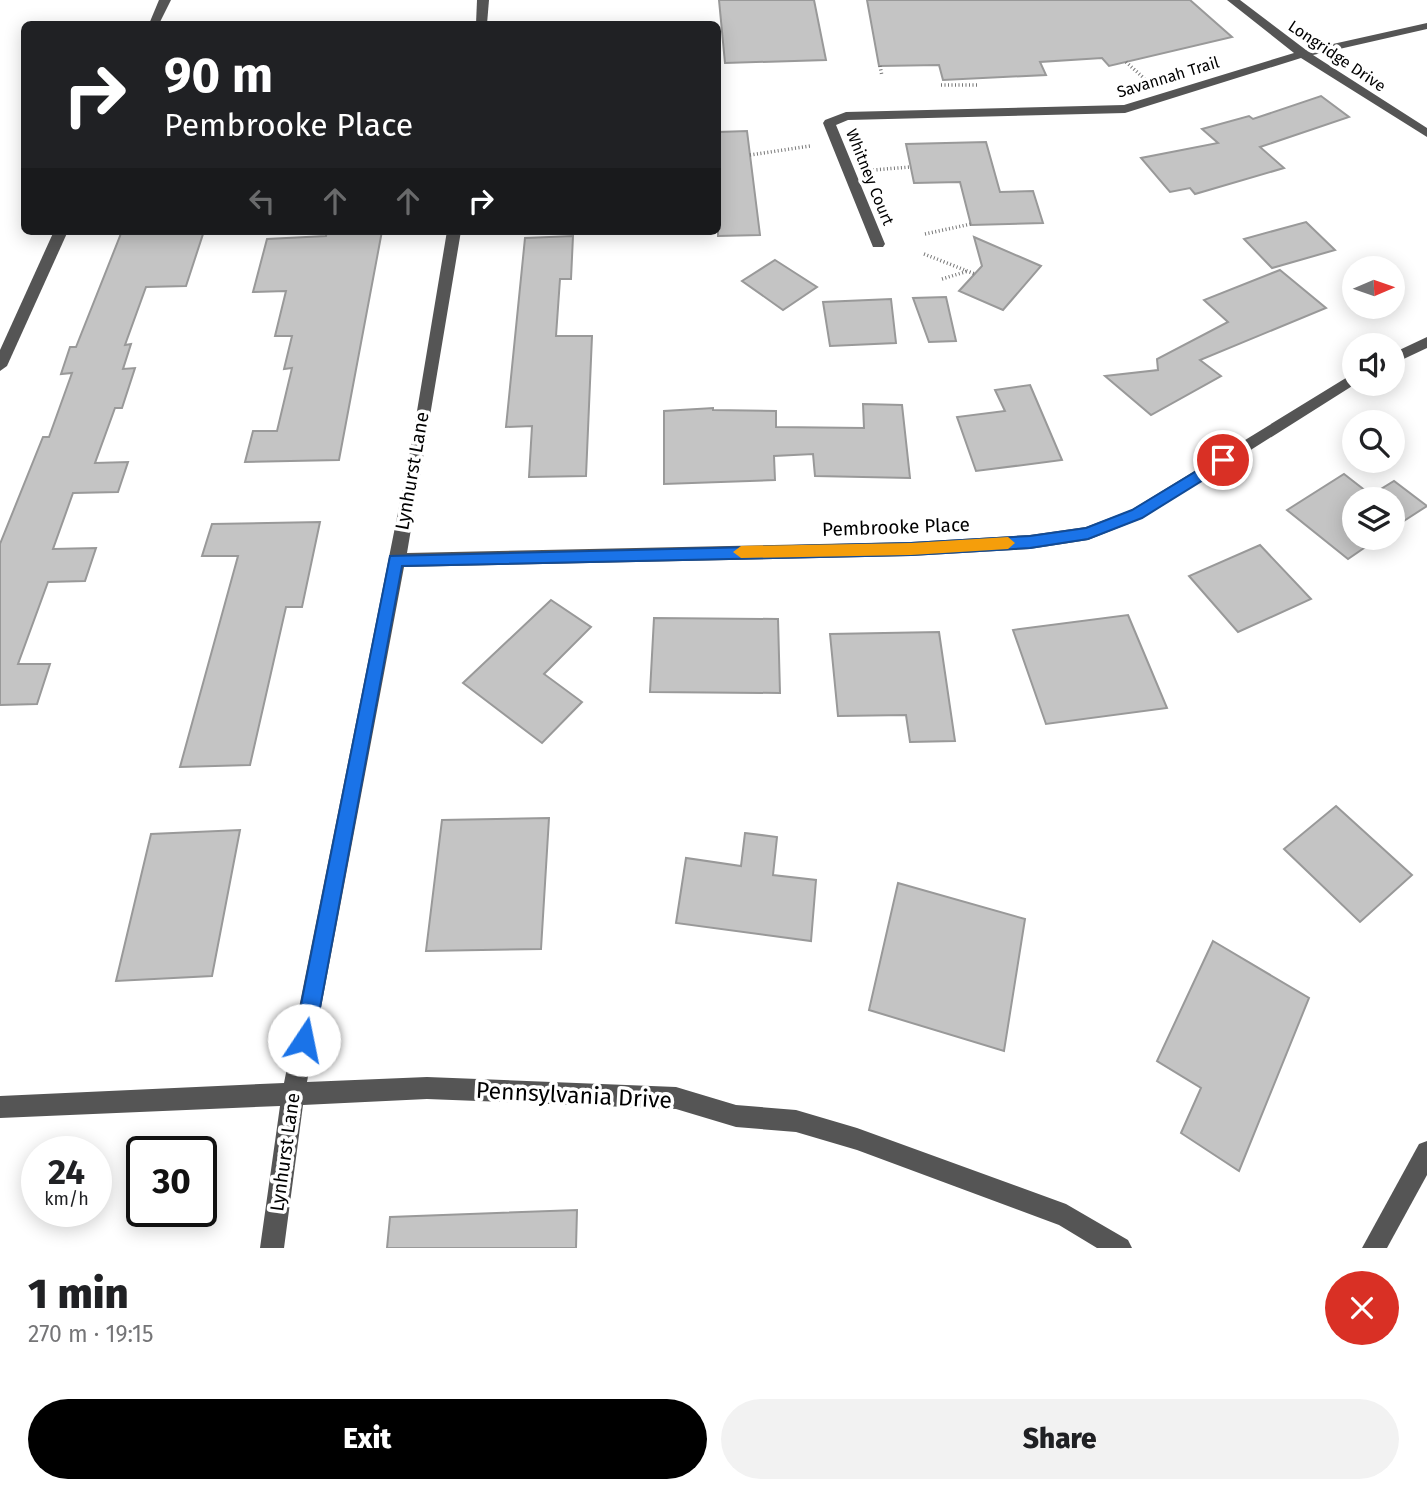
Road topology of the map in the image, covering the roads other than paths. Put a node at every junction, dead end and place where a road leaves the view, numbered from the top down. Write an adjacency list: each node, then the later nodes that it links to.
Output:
1 (165, 0): 4 (street)
2 (484, 0): 5 (street)
3 (1233, 0): 7 (street, Longridge Drive)
4 (155, 21)
5 (482, 21)
6 (1427, 26): 7 (street, Savannah Trail)
7 (1306, 55): 8 (street, Savannah Trail); 9 (street, Longridge Drive)
8 (829, 123): 12 (street, Whitney Court)
9 (1427, 133)
10 (59, 235): 15 (street)
11 (453, 235): 17 (street, Lynhurst Lane)
12 (878, 244)
13 (1427, 342): 14 (street)
14 (1405, 353)
15 (0, 366)
16 (1342, 386): 17 (street, Pembrooke Place)
17 (396, 560): 18 (street, Lynhurst Lane)
18 (294, 1093): 19 (street, Pennsylvania Drive); 21 (street, Lynhurst Lane); 22 (street, Pennsylvania Drive)
19 (0, 1107)
20 (1427, 1152): 23 (street)
21 (272, 1248)
22 (1120, 1248)
23 (1374, 1248)

